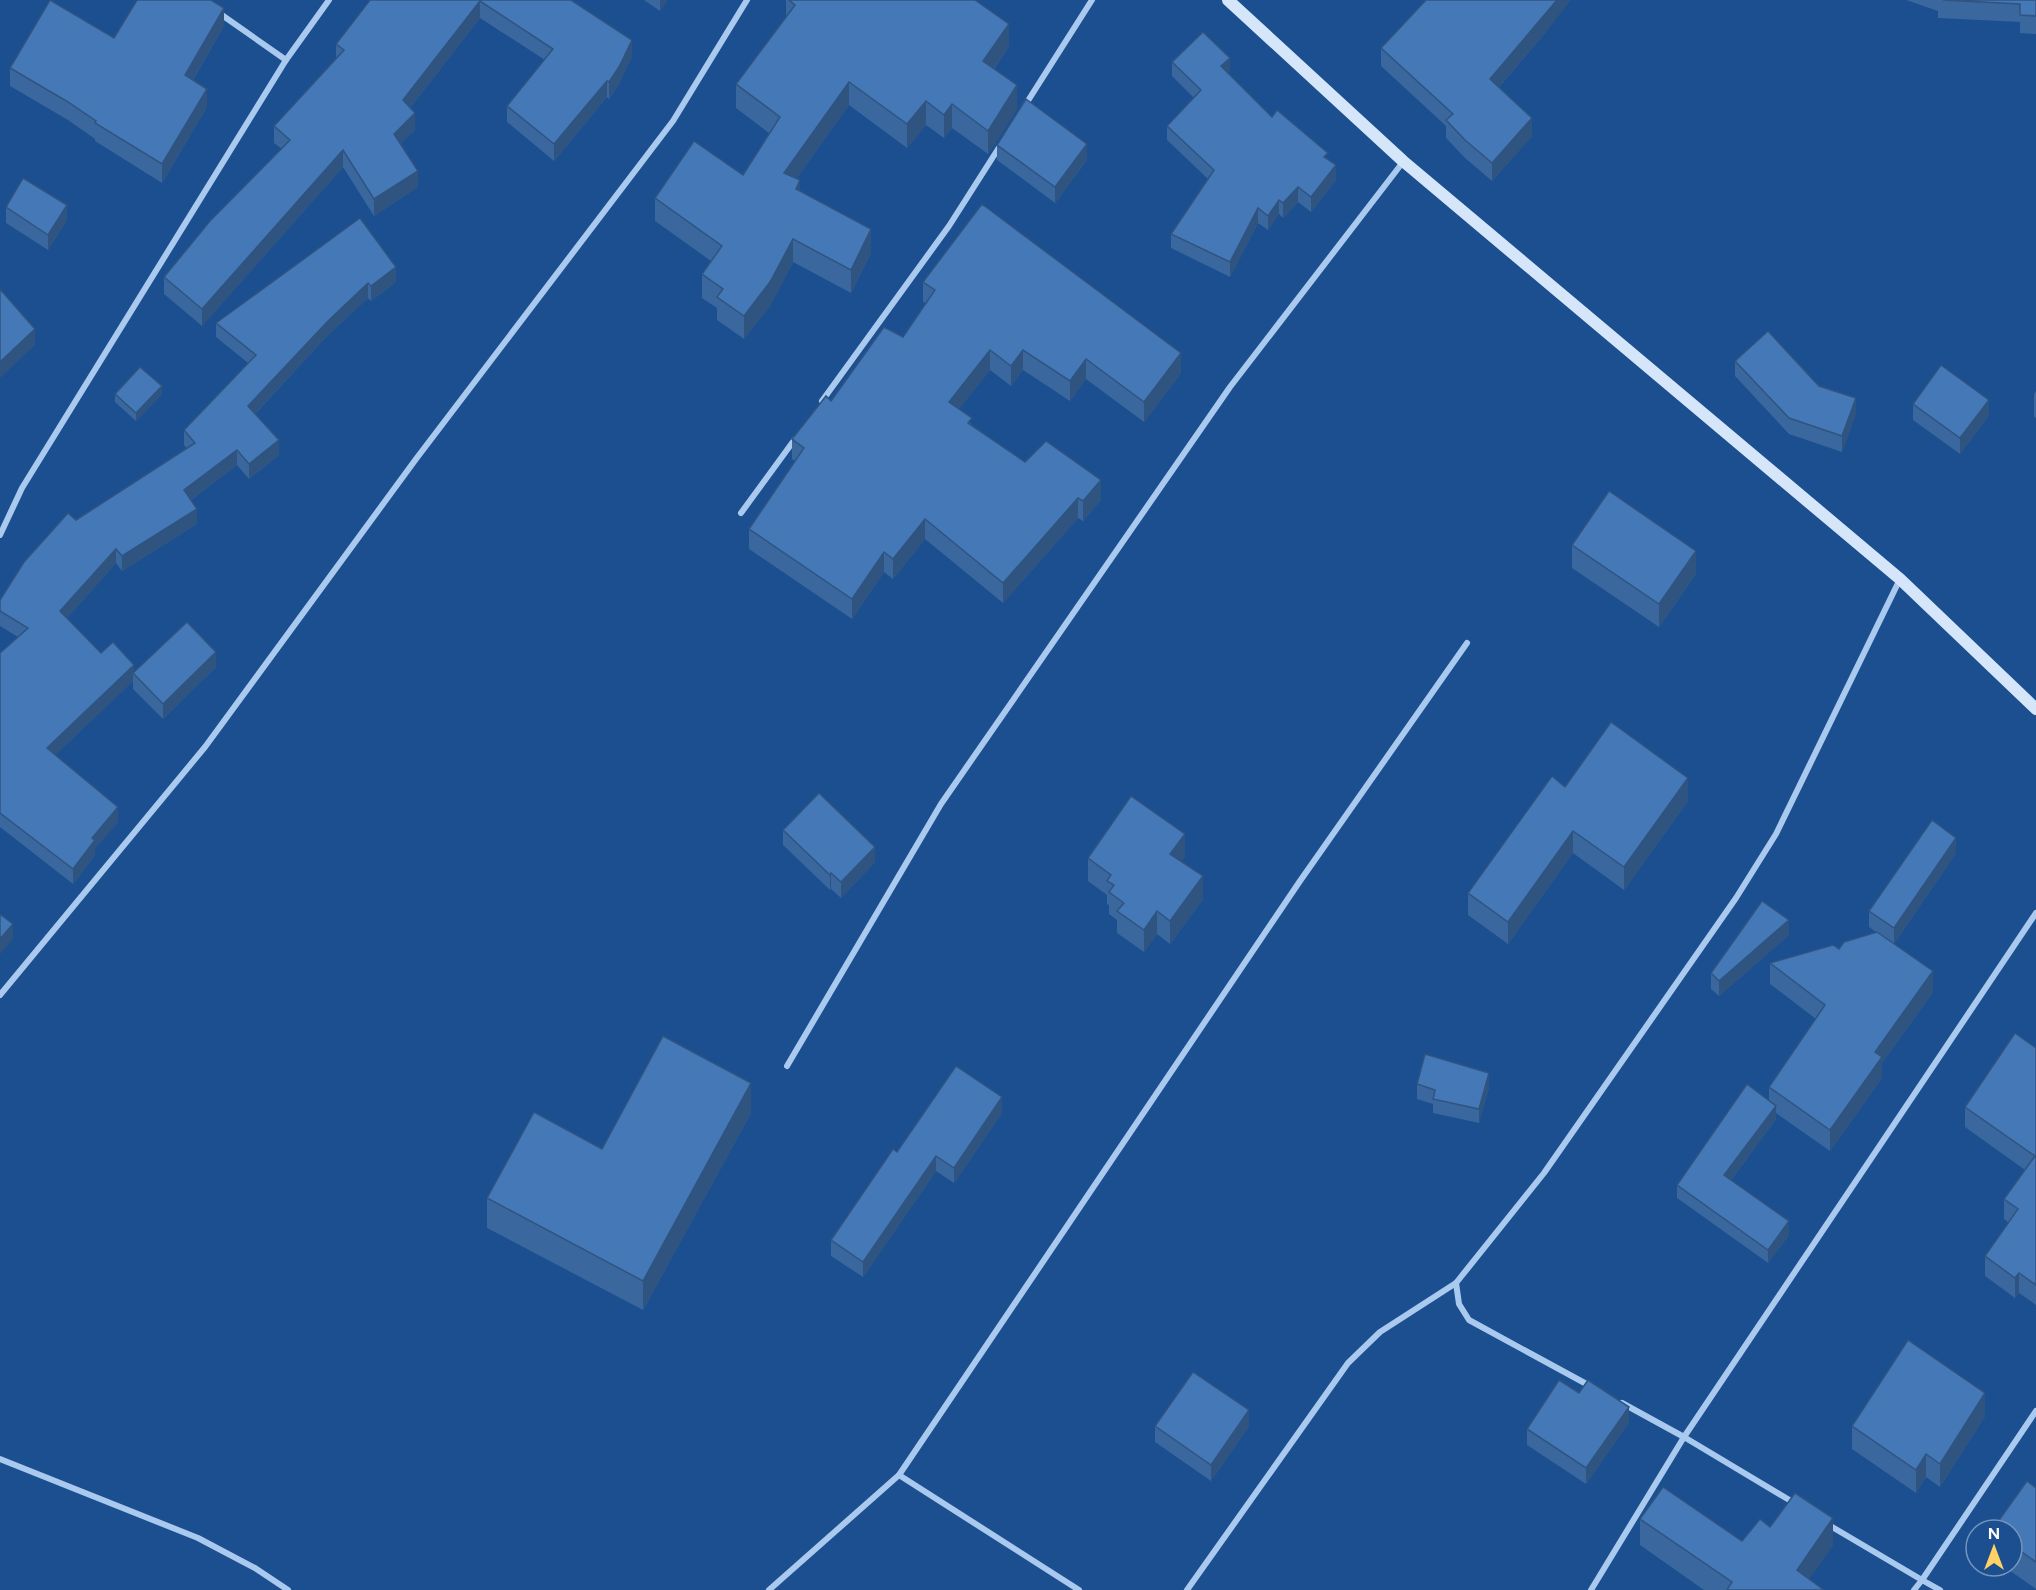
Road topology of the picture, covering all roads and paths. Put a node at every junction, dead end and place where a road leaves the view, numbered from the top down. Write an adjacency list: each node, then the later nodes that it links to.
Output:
1 (329, 0): 6 (street)
2 (747, 0): 18 (street)
3 (1092, 0): 7 (street)
4 (1228, 0): 9 (main road)
5 (210, 7): 6 (street)
6 (286, 60): 13 (street)
7 (1018, 118)
8 (1005, 137): 10 (street)
9 (1403, 161): 14 (main road); 19 (street)
10 (818, 408)
11 (797, 437): 12 (street)
12 (741, 513)
13 (0, 535)
14 (1900, 579): 16 (main road); 20 (street)
15 (1467, 643): 26 (street)
16 (2036, 708)
17 (2036, 913): 24 (street)
18 (0, 995)
19 (787, 1066)
20 (1456, 1283): 21 (street); 33 (street)
21 (1602, 1392)
22 (1612, 1398): 24 (street)
23 (2036, 1412): 29 (street)
24 (1684, 1437): 27 (street); 34 (street)
25 (0, 1459): 30 (street)
26 (899, 1474): 31 (street); 32 (street)
27 (1803, 1509)
28 (1823, 1521): 29 (street)
29 (1922, 1580): 35 (street); 36 (street)
30 (288, 1590)
31 (769, 1590)
32 (1079, 1590)
33 (1187, 1590)
34 (1591, 1590)
35 (1914, 1590)
36 (1940, 1590)

